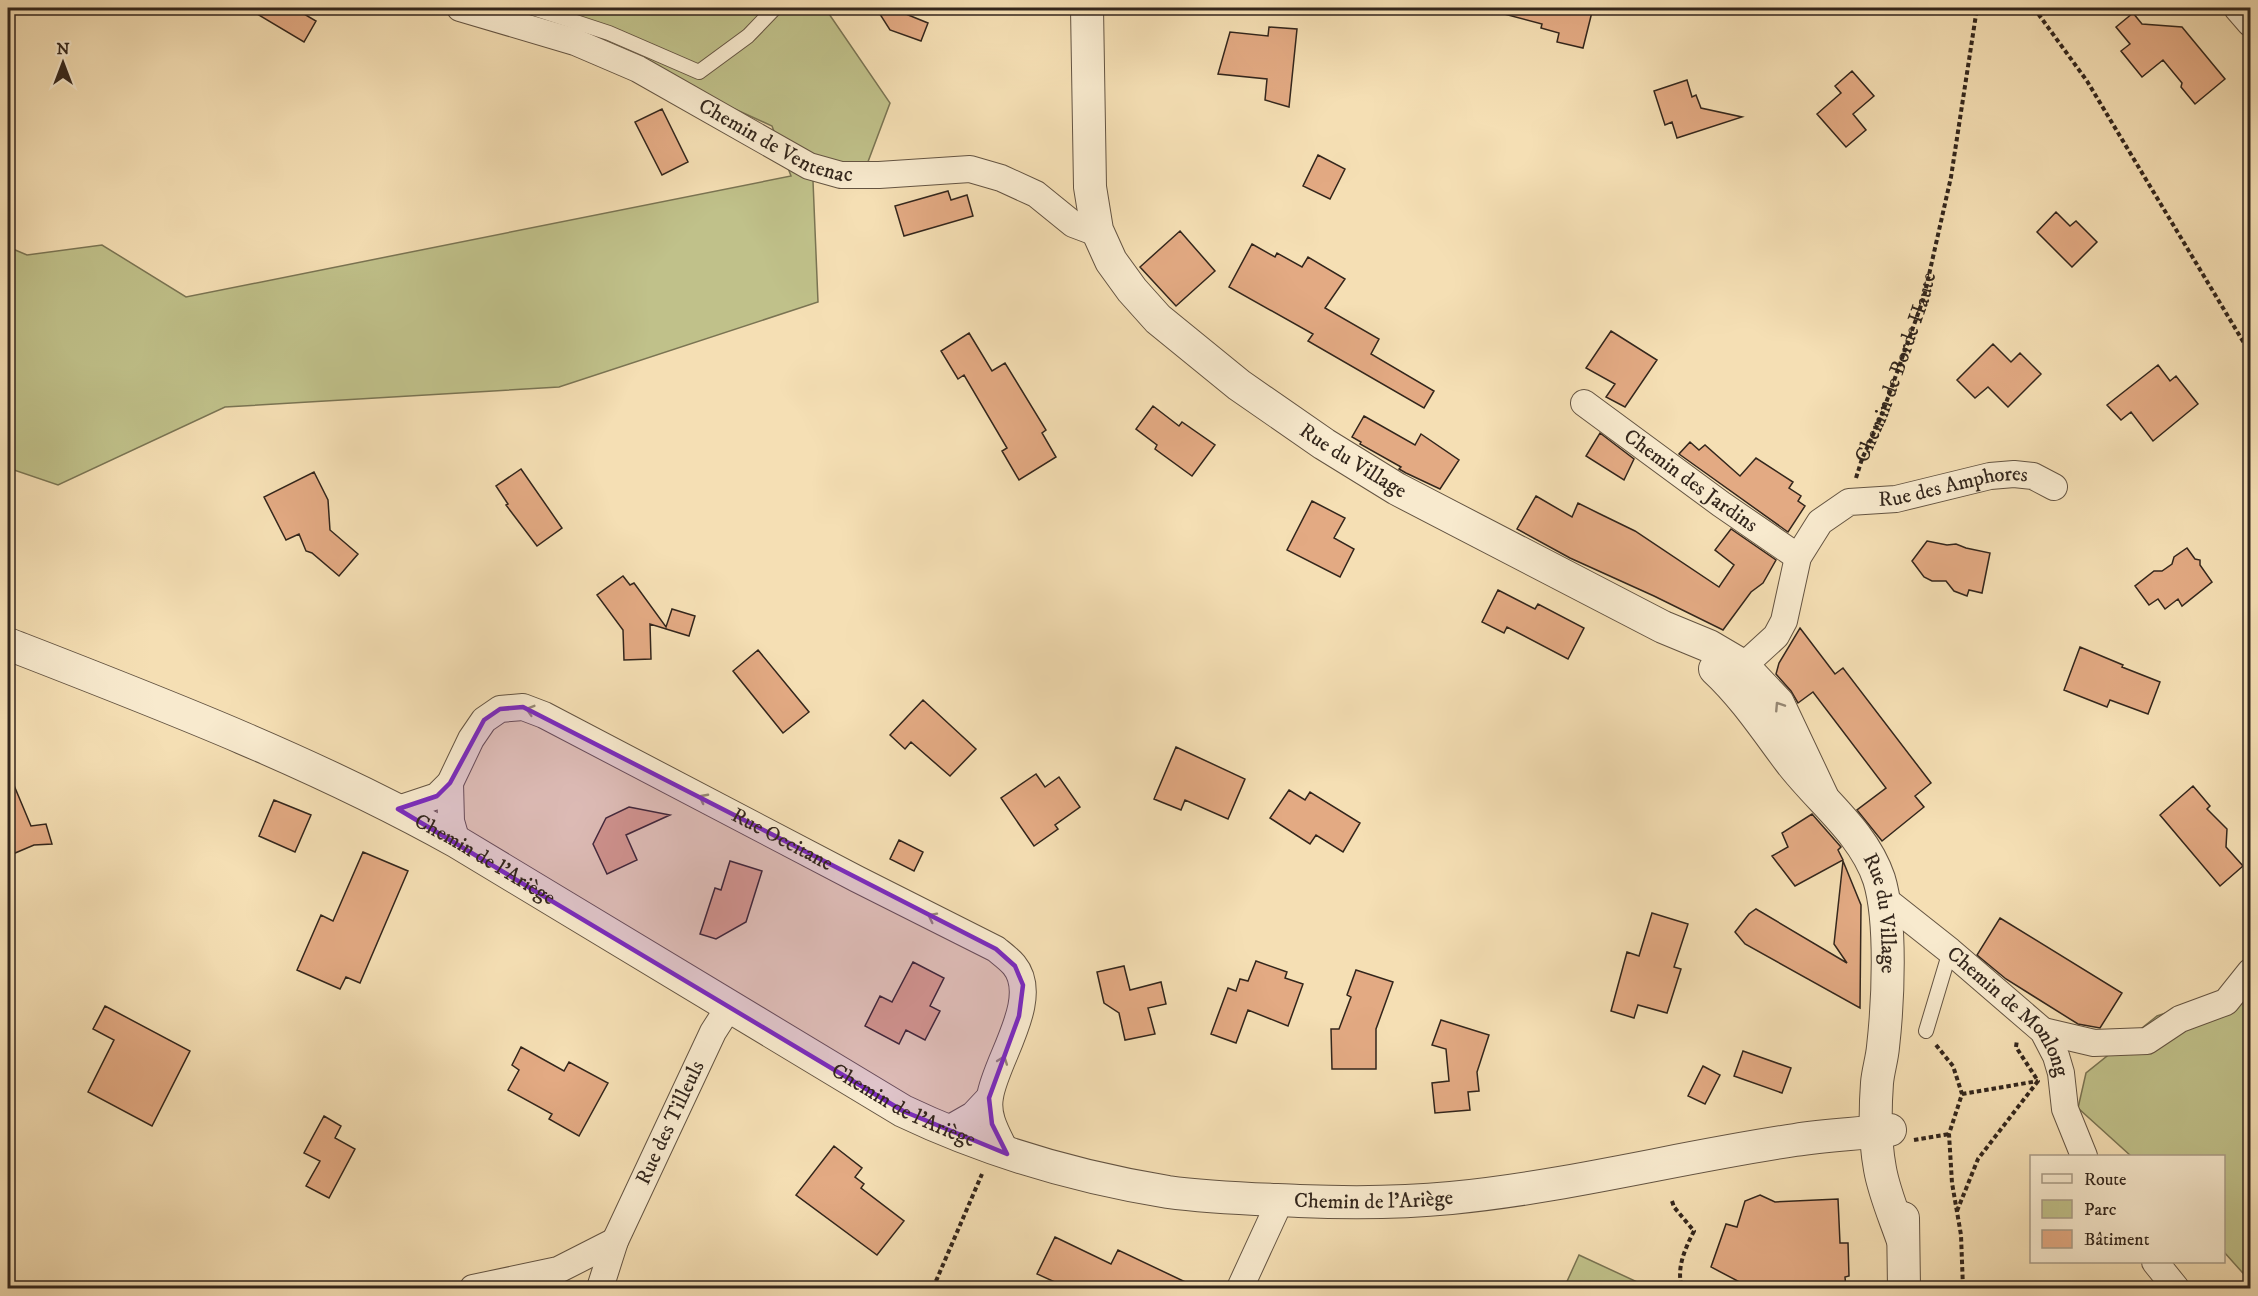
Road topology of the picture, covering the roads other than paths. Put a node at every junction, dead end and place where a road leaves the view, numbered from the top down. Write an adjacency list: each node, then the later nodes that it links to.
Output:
1 (460, 8): 7 (street, Chemin de Ventenac)
2 (532, 8): 3 (lane)
3 (775, 8)
4 (1087, 8): 7 (street, Rue du Village)
5 (2237, 8): 6 (street)
6 (2250, 23)
7 (1097, 230): 12 (street, Rue du Village)
8 (1584, 403): 10 (street, Chemin des Jardins)
9 (2054, 487): 10 (street, Rue des Amphores)
10 (1798, 557): 12 (street)
11 (8, 644): 14 (street, Chemin de l'Ariège)
12 (1735, 673): 16 (street, Rue du Village)
13 (450, 783): 14 (street); 15 (street, Rue Occitane); 22 (street, Rue Occitane, one-way to 13)
14 (398, 809): 15 (street, Chemin de l'Ariège)
15 (457, 842): 19 (street, Chemin de l'Ariège)
16 (1883, 898): 17 (street, Chemin de Monlong); 24 (street, Rue du Village)
17 (1950, 951): 20 (lane); 21 (street, Chemin de Monlong)
18 (2250, 972): 21 (street)
19 (729, 1007): 23 (street, Chemin de l'Ariège); 28 (street, Rue des Tilleuls)
20 (1926, 1031)
21 (2043, 1031): 26 (street, Chemin de Monlong)
22 (989, 1098): 23 (street, Rue Occitane); 25 (street, Rue Occitane)
23 (945, 1131): 25 (street, Chemin de l'Ariège)
24 (1894, 1134): 27 (street, Chemin de l'Ariège); 34 (street, Rue du Village)
25 (999, 1151): 27 (street, Chemin de l'Ariège)
26 (2084, 1155)
27 (1276, 1200): 33 (street)
28 (615, 1241): 30 (street); 32 (street, Rue des Tilleuls)
29 (2156, 1263): 35 (street)
30 (565, 1280): 31 (street)
31 (473, 1288)
32 (600, 1288)
33 (1240, 1288)
34 (1904, 1288)
35 (2176, 1288)

